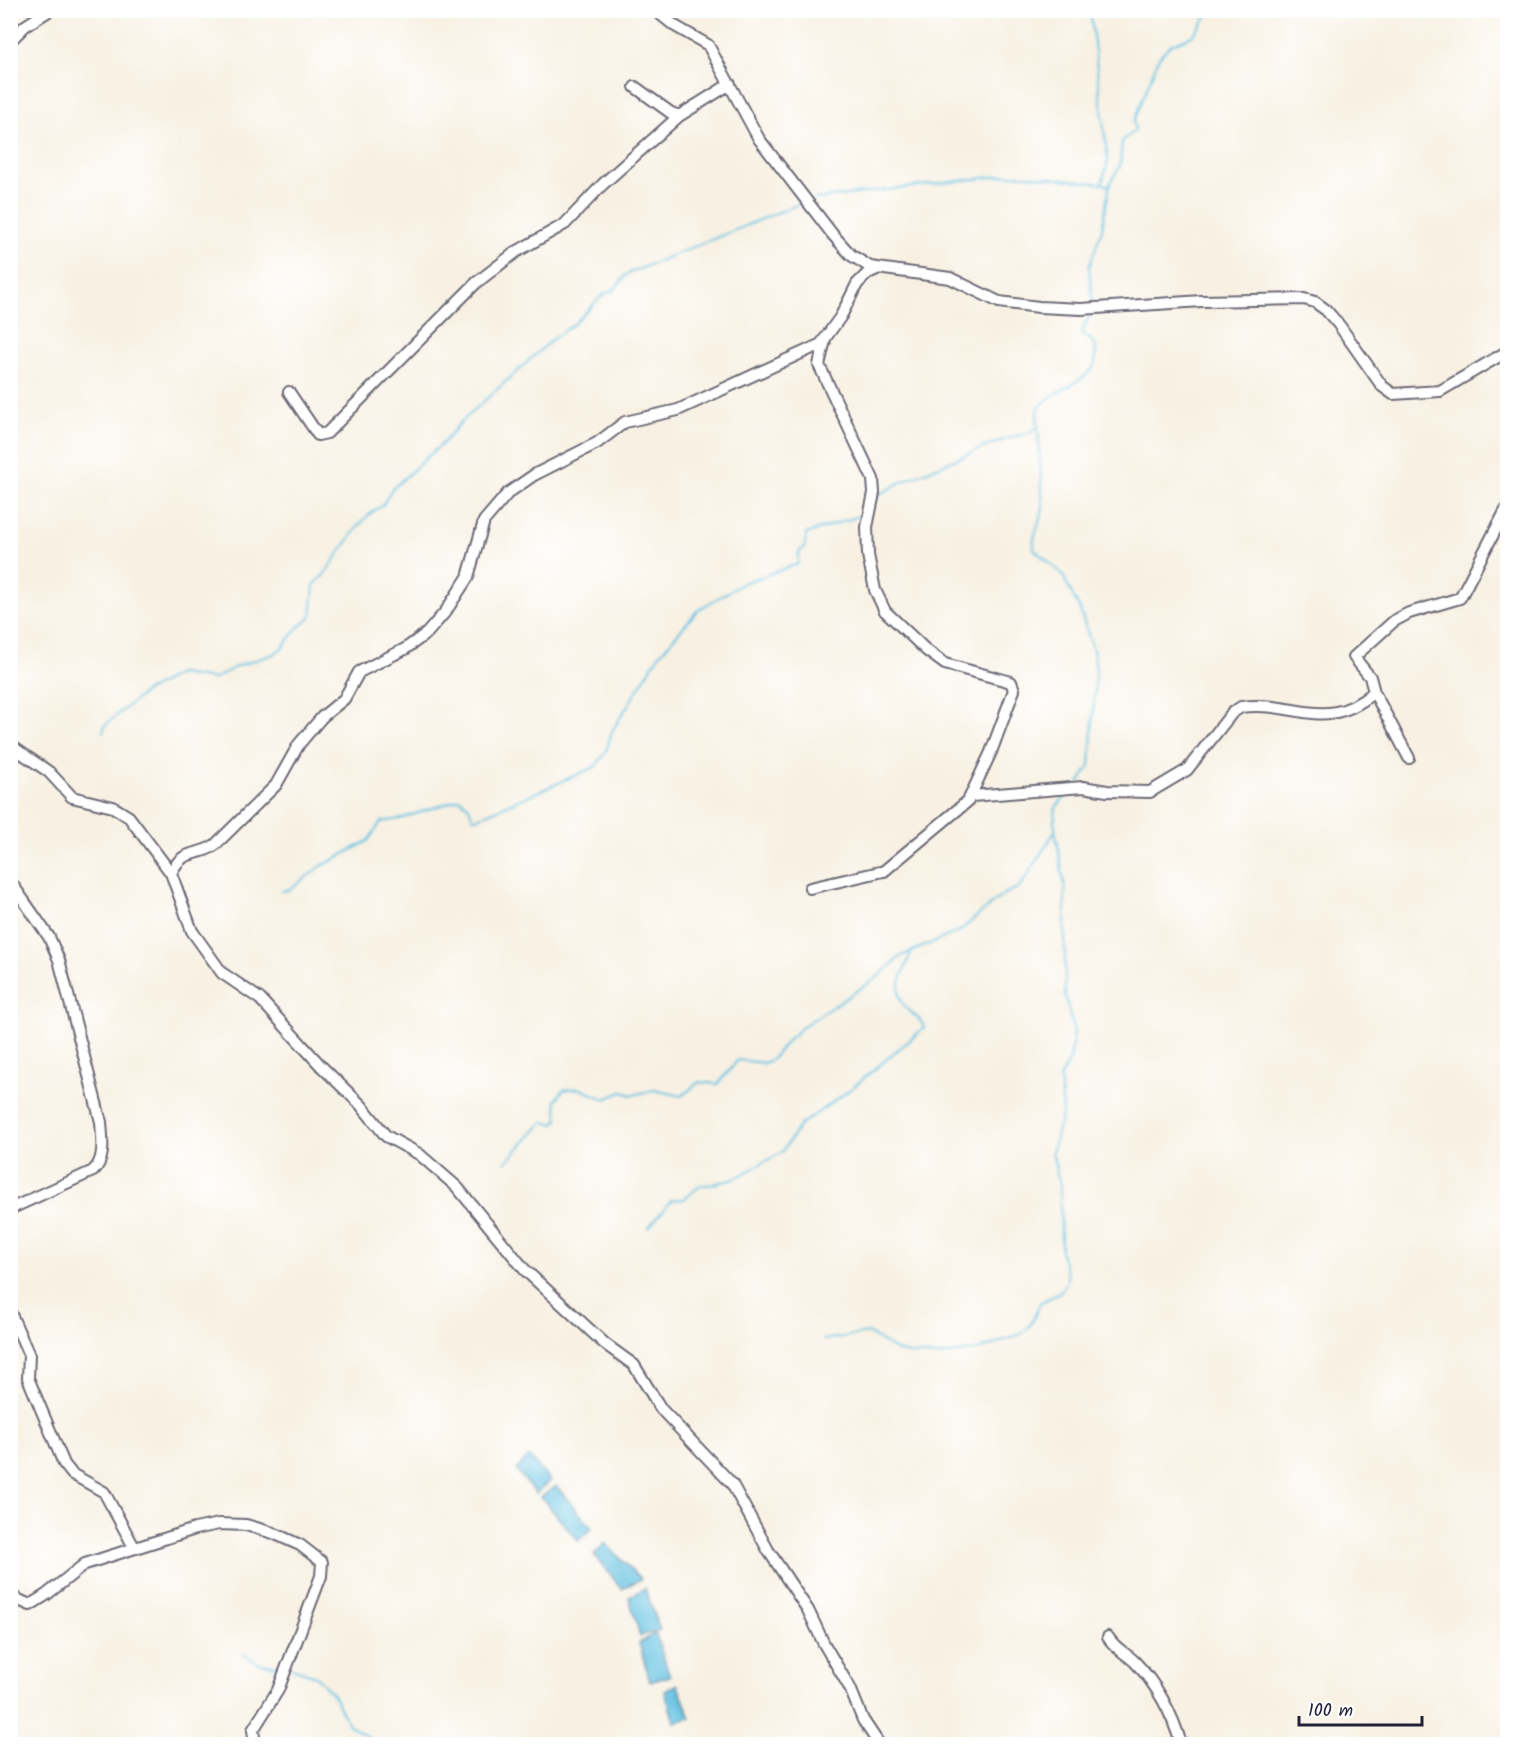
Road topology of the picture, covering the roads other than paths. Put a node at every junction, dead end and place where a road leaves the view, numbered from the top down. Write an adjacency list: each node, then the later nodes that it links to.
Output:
1 (50, 10): 3 (street)
2 (656, 10): 4 (street)
3 (10, 41)
4 (730, 84): 6 (street); 7 (street)
5 (635, 87): 6 (street)
6 (679, 116): 12 (street)
7 (851, 255): 8 (street); 9 (street)
8 (877, 269): 9 (street); 11 (street)
9 (857, 284): 10 (street)
10 (826, 339): 17 (street); 18 (street)
11 (1508, 351)
12 (289, 392)
13 (1508, 506): 14 (street)
14 (1374, 692): 16 (street); 17 (street)
15 (10, 745): 18 (street)
16 (1409, 758)
17 (972, 796): 20 (street)
18 (171, 873): 27 (street)
19 (10, 881): 21 (street)
20 (810, 888)
21 (10, 1209)
22 (10, 1312): 23 (street)
23 (134, 1547): 24 (street); 26 (street)
24 (10, 1596)
25 (1108, 1637): 28 (street)
26 (255, 1744)
27 (879, 1744)
28 (1181, 1744)

